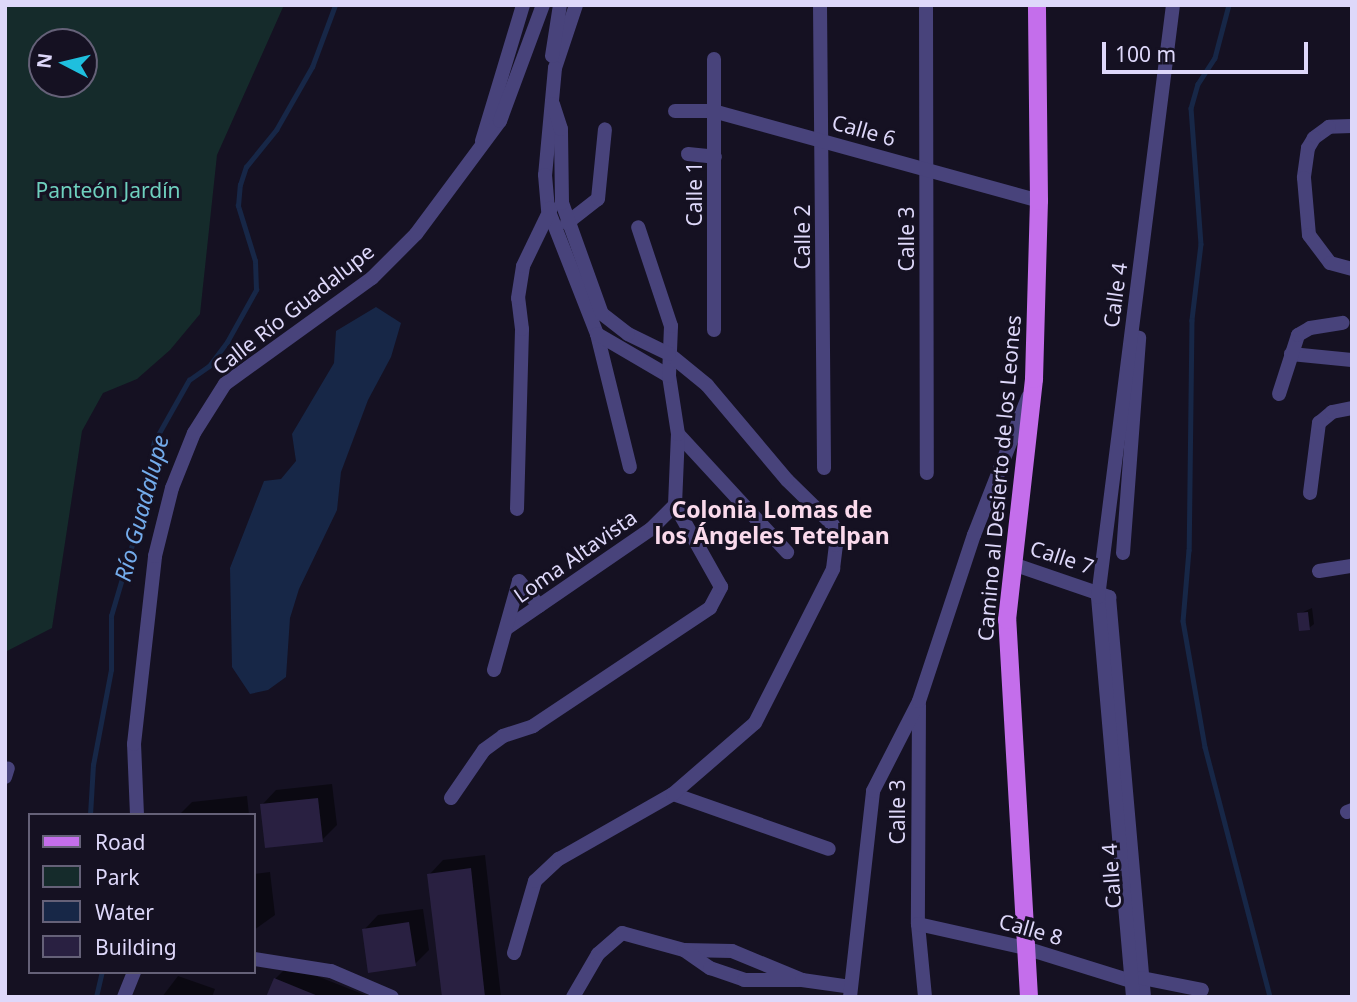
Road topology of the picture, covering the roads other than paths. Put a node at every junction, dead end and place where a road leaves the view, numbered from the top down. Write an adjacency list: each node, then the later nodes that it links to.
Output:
1 (523, 5): 16 (street, Calle Río Guadalupe)
2 (543, 5): 16 (street, Calle Río Guadalupe)
3 (560, 5): 10 (street)
4 (576, 5): 10 (street)
5 (820, 5): 15 (street, Calle 2)
6 (926, 5): 19 (street, Calle 3)
7 (1037, 5): 20 (main road, Camino al Desierto de los Leones)
8 (1173, 5): 25 (street, Calle 4)
9 (714, 59): 12 (street, Calle 1)
10 (555, 68): 21 (street)
11 (675, 111): 12 (street, Calle 6)
12 (713, 111): 15 (street, Calle 6); 18 (street, Calle 1)
13 (1352, 126): 24 (street)
14 (605, 129): 22 (street)
15 (822, 139): 19 (street, Calle 6); 39 (street, Calle 2)
16 (481, 147): 56 (street, Calle Río Guadalupe)
17 (688, 155): 18 (street)
18 (715, 157): 27 (street, Calle 1)
19 (928, 171): 20 (street, Calle 6); 40 (street, Calle 3)
20 (1039, 201): 34 (main road, Camino al Desierto de los Leones)
21 (555, 206): 22 (street); 28 (street); 43 (street)
22 (567, 223): 29 (street)
23 (638, 227): 29 (street)
24 (1352, 270)
25 (1135, 314): 45 (street); 49 (street, Calle 4)
26 (1343, 323): 30 (street)
27 (714, 330)
28 (597, 334): 33 (street); 38 (street)
29 (669, 354): 32 (street); 33 (street)
30 (1291, 354): 31 (street); 35 (street)
31 (1352, 360)
32 (694, 375): 33 (street); 54 (street)
33 (668, 376): 37 (street)
34 (1034, 379): 46 (main road, Camino al Desierto de los Leones); 53 (street)
35 (1279, 394)
36 (1352, 408): 41 (street)
37 (678, 434): 42 (street); 44 (street)
38 (629, 467)
39 (824, 468)
40 (927, 473)
41 (1310, 493)
42 (675, 505): 50 (street, Loma Altavista); 55 (street)
43 (517, 509)
44 (787, 552)
45 (1123, 553)
46 (1013, 564): 49 (street, Calle 7); 59 (main road, Camino al Desierto de los Leones)
47 (1352, 566): 48 (street)
48 (1319, 571)
49 (1099, 591): 66 (street, Calle 4)
50 (539, 606): 51 (street, Loma Altavista); 51 (street)
51 (507, 628): 52 (street)
52 (494, 670)
53 (919, 701): 58 (street, Calle 3); 69 (street)
54 (673, 794): 57 (street); 61 (street)
55 (451, 798)
56 (137, 813)
57 (829, 849)
58 (918, 924): 59 (street, Calle 8); 73 (street, Calle 3)
59 (1025, 948): 66 (street, Calle 8); 74 (main road, Camino al Desierto de los Leones)
60 (684, 950): 62 (street); 65 (street); 72 (street)
61 (514, 953)
62 (745, 955): 65 (street); 67 (street)
63 (256, 959): 71 (street)
64 (133, 974): 70 (street)
65 (739, 978): 67 (street)
66 (1136, 979): 68 (street, Calle 8); 75 (street, Calle 4); 76 (street, Calle 4)
67 (802, 980): 69 (street)
68 (1202, 990)
69 (851, 992)
70 (124, 997)
71 (392, 997)
72 (573, 997)
73 (925, 997)
74 (1029, 997)
75 (1133, 997)
76 (1144, 997)

